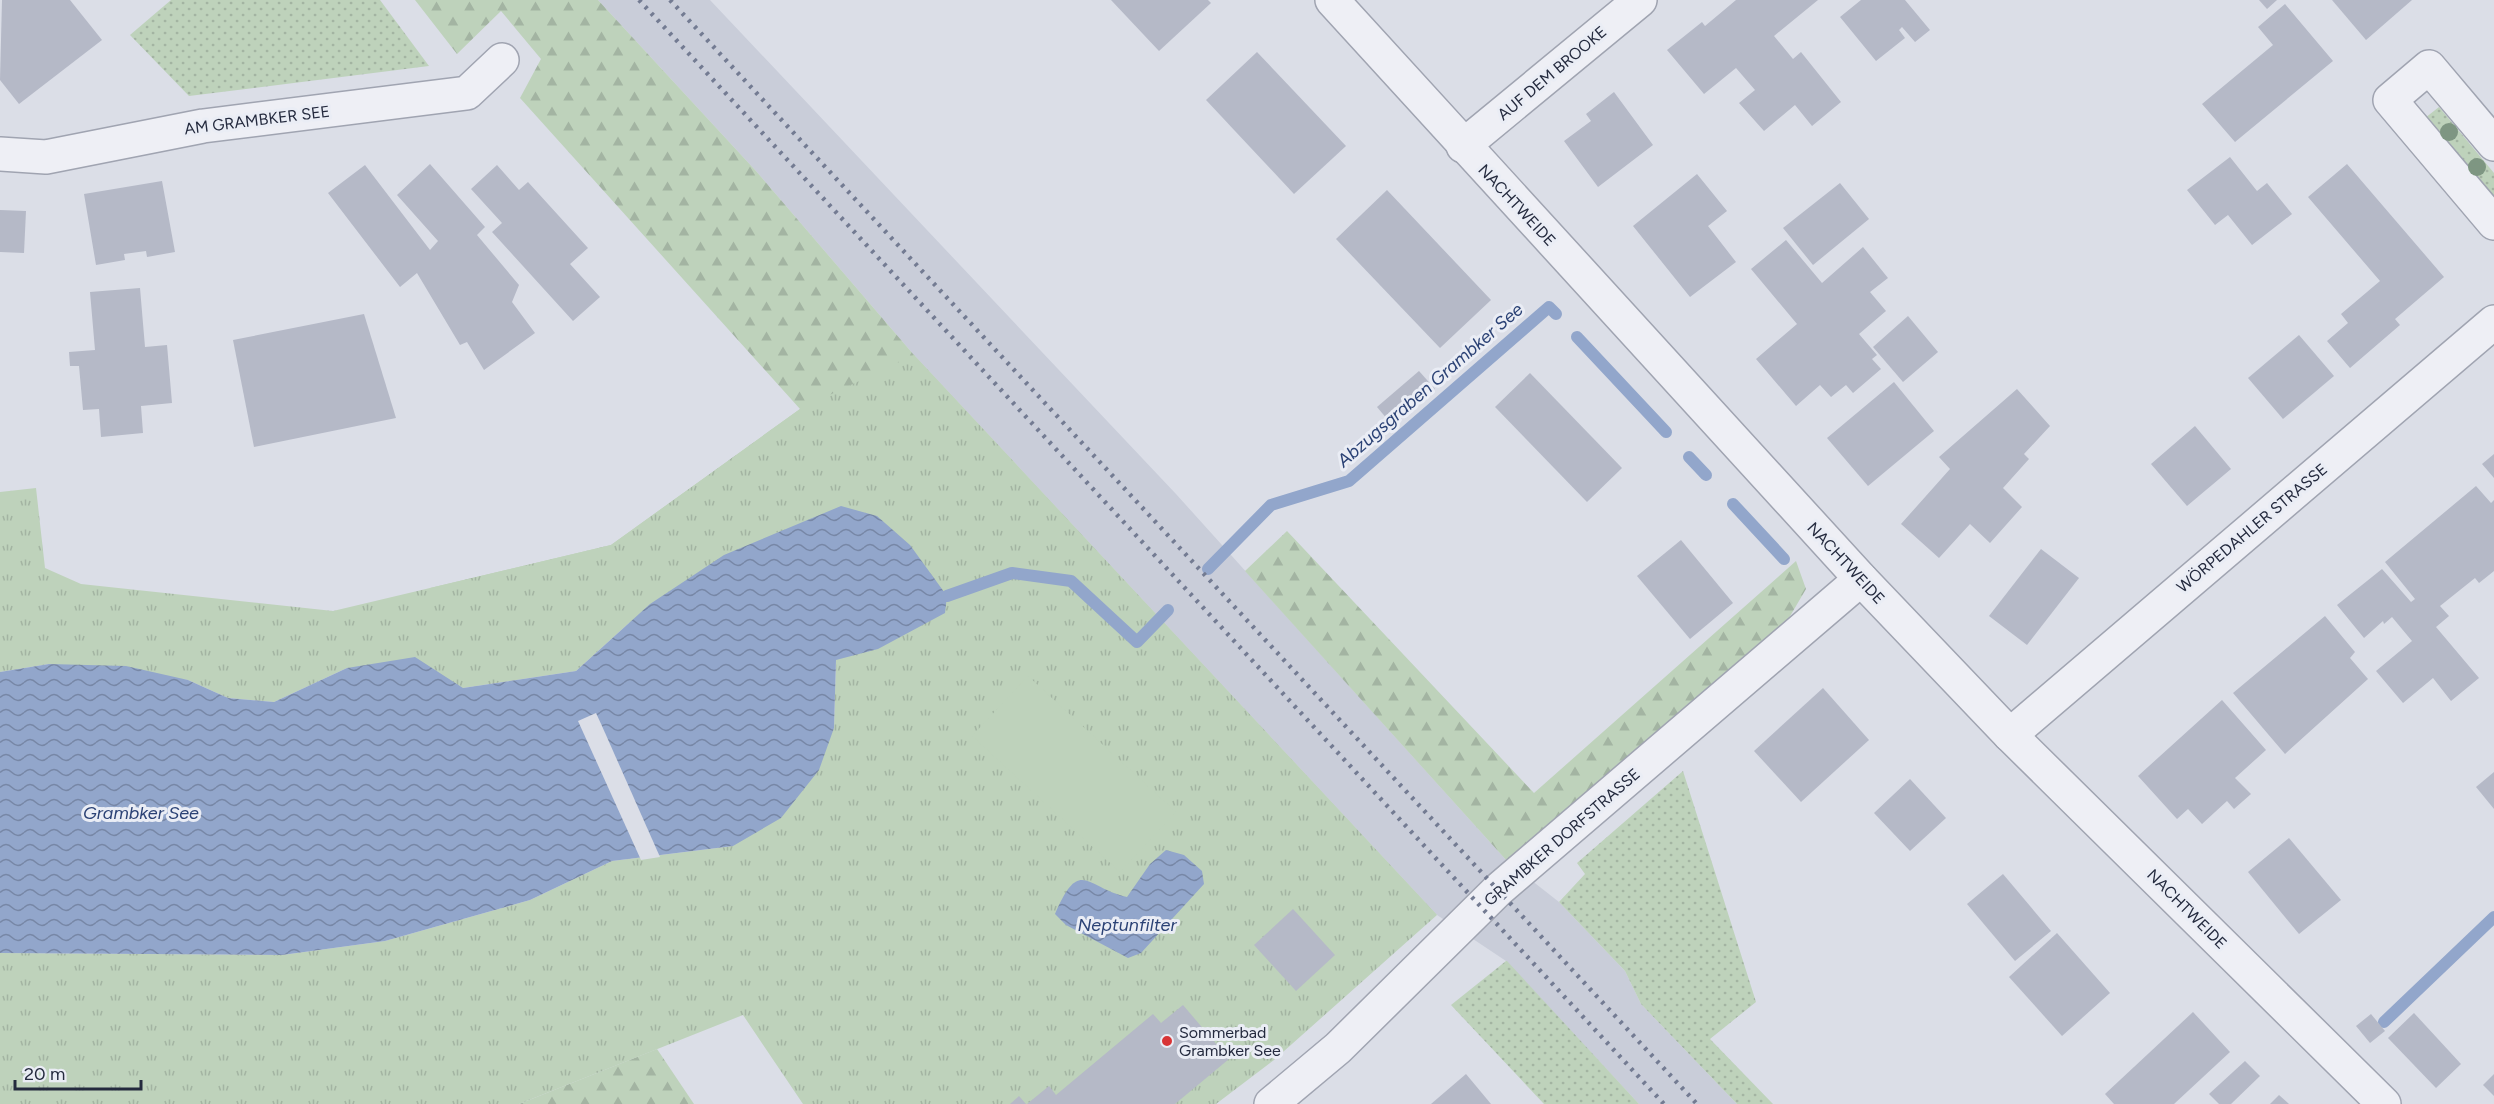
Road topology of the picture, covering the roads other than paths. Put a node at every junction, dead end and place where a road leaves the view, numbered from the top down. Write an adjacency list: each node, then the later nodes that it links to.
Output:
1 (1332, 0): 5 (street, NACHTWEIDE)
2 (1640, 0): 5 (street, AUF DEM BROOKE)
3 (502, 60): 6 (street, AM GRAMBKER SEE)
4 (2494, 144): 7 (street)
5 (1463, 146): 9 (street, NACHTWEIDE)
6 (3, 154)
7 (2494, 223)
8 (2494, 322): 10 (street, WÖRPEDAHLER STRASSE)
9 (1861, 579): 10 (street, NACHTWEIDE); 11 (street, GRAMBKER DORFSTRASSE)
10 (2010, 735): 12 (street, NACHTWEIDE)
11 (1271, 1104)
12 (2384, 1104)

